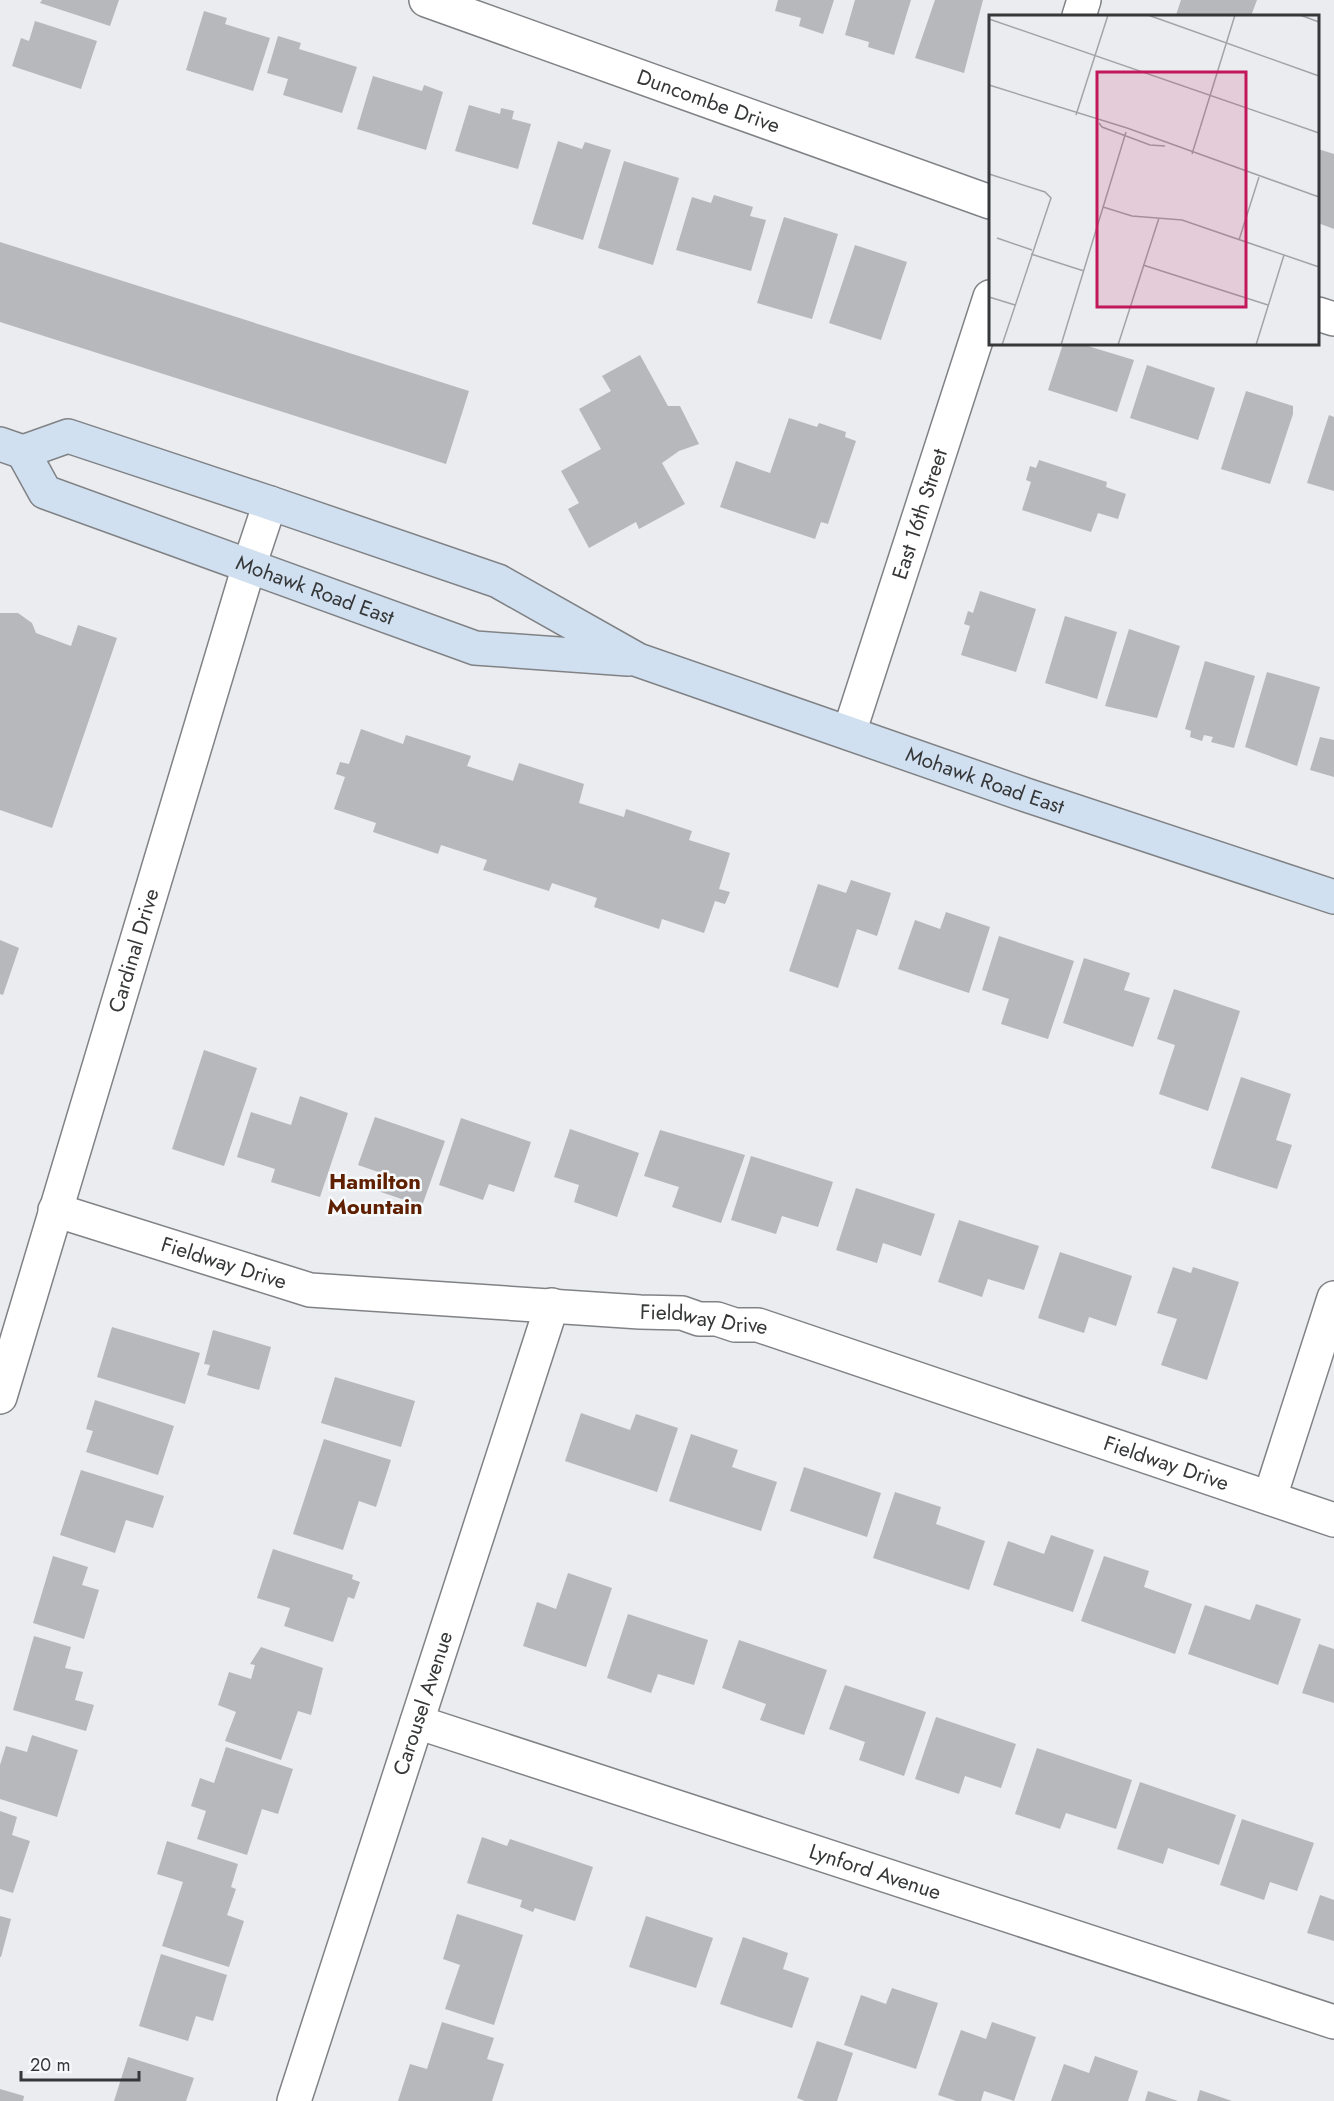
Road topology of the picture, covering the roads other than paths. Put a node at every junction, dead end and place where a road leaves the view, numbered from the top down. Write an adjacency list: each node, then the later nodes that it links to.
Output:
1 (426, 0): 4 (street, Duncombe Drive)
2 (1084, 0): 3 (street)
3 (1079, 15)
4 (989, 202)
5 (989, 300): 12 (street, East 16th Street)
6 (1319, 315): 7 (street)
7 (1334, 319)
8 (12, 448): 9 (main road, Mohawk Road East); 10 (main road, Mohawk Road East)
9 (270, 503): 10 (street, Cardinal Drive); 11 (main road, Mohawk Road East)
10 (249, 566): 11 (main road, Mohawk Road East); 14 (street, Cardinal Drive)
11 (639, 660): 12 (main road, Mohawk Road East)
12 (849, 733): 13 (main road, Mohawk Road East)
13 (1334, 897)
14 (55, 1210): 16 (street, Fieldway Drive); 17 (street, Cardinal Drive)
15 (1334, 1298): 18 (street)
16 (552, 1305): 18 (street, Fieldway Drive); 20 (street, Carousel Avenue)
17 (0, 1397)
18 (1270, 1497): 19 (street, Fieldway Drive)
19 (1334, 1520)
20 (417, 1722): 21 (street, Lynford Avenue); 22 (street, Carousel Avenue)
21 (1334, 2022)
22 (294, 2101)

